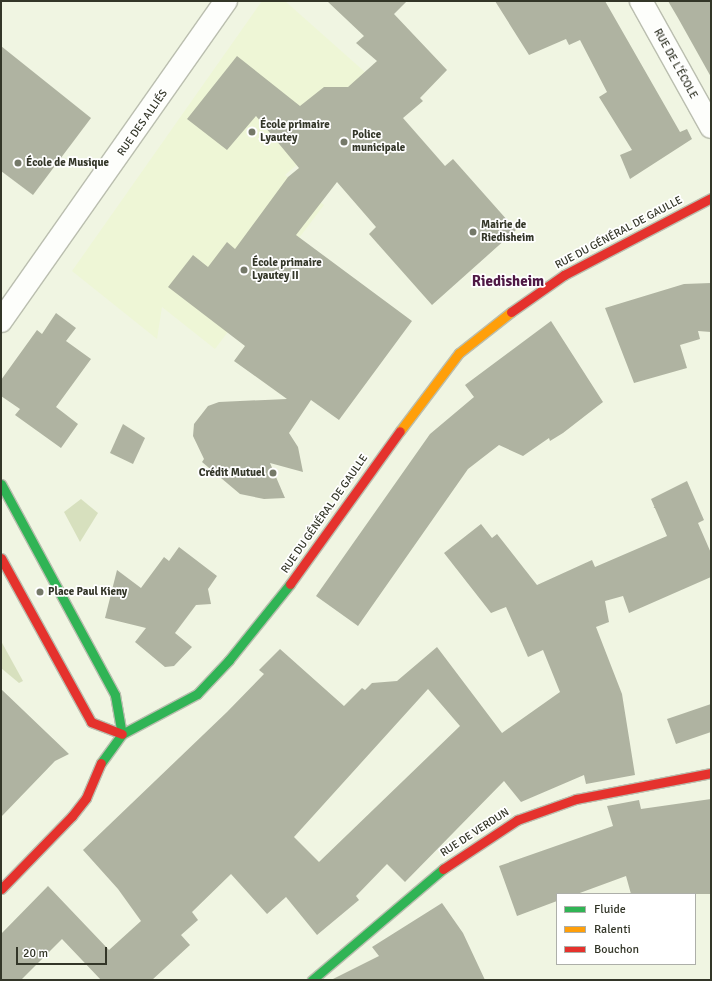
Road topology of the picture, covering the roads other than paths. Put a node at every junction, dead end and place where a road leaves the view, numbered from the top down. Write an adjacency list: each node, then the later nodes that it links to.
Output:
1 (226, 1): 5 (street, RUE DES ALLIÉS)
2 (640, 1): 3 (street, RUE DE L'ÉCOLE)
3 (711, 127)
4 (711, 198): 8 (street, RUE DU GÉNÉRAL DE GAULLE)
5 (1, 321)
6 (1, 484): 8 (street)
7 (1, 558): 8 (street)
8 (122, 734): 10 (street, RUE DU GÉNÉRAL DE GAULLE)
9 (711, 773): 11 (street, RUE DE VERDUN)
10 (1, 889)
11 (312, 980)

